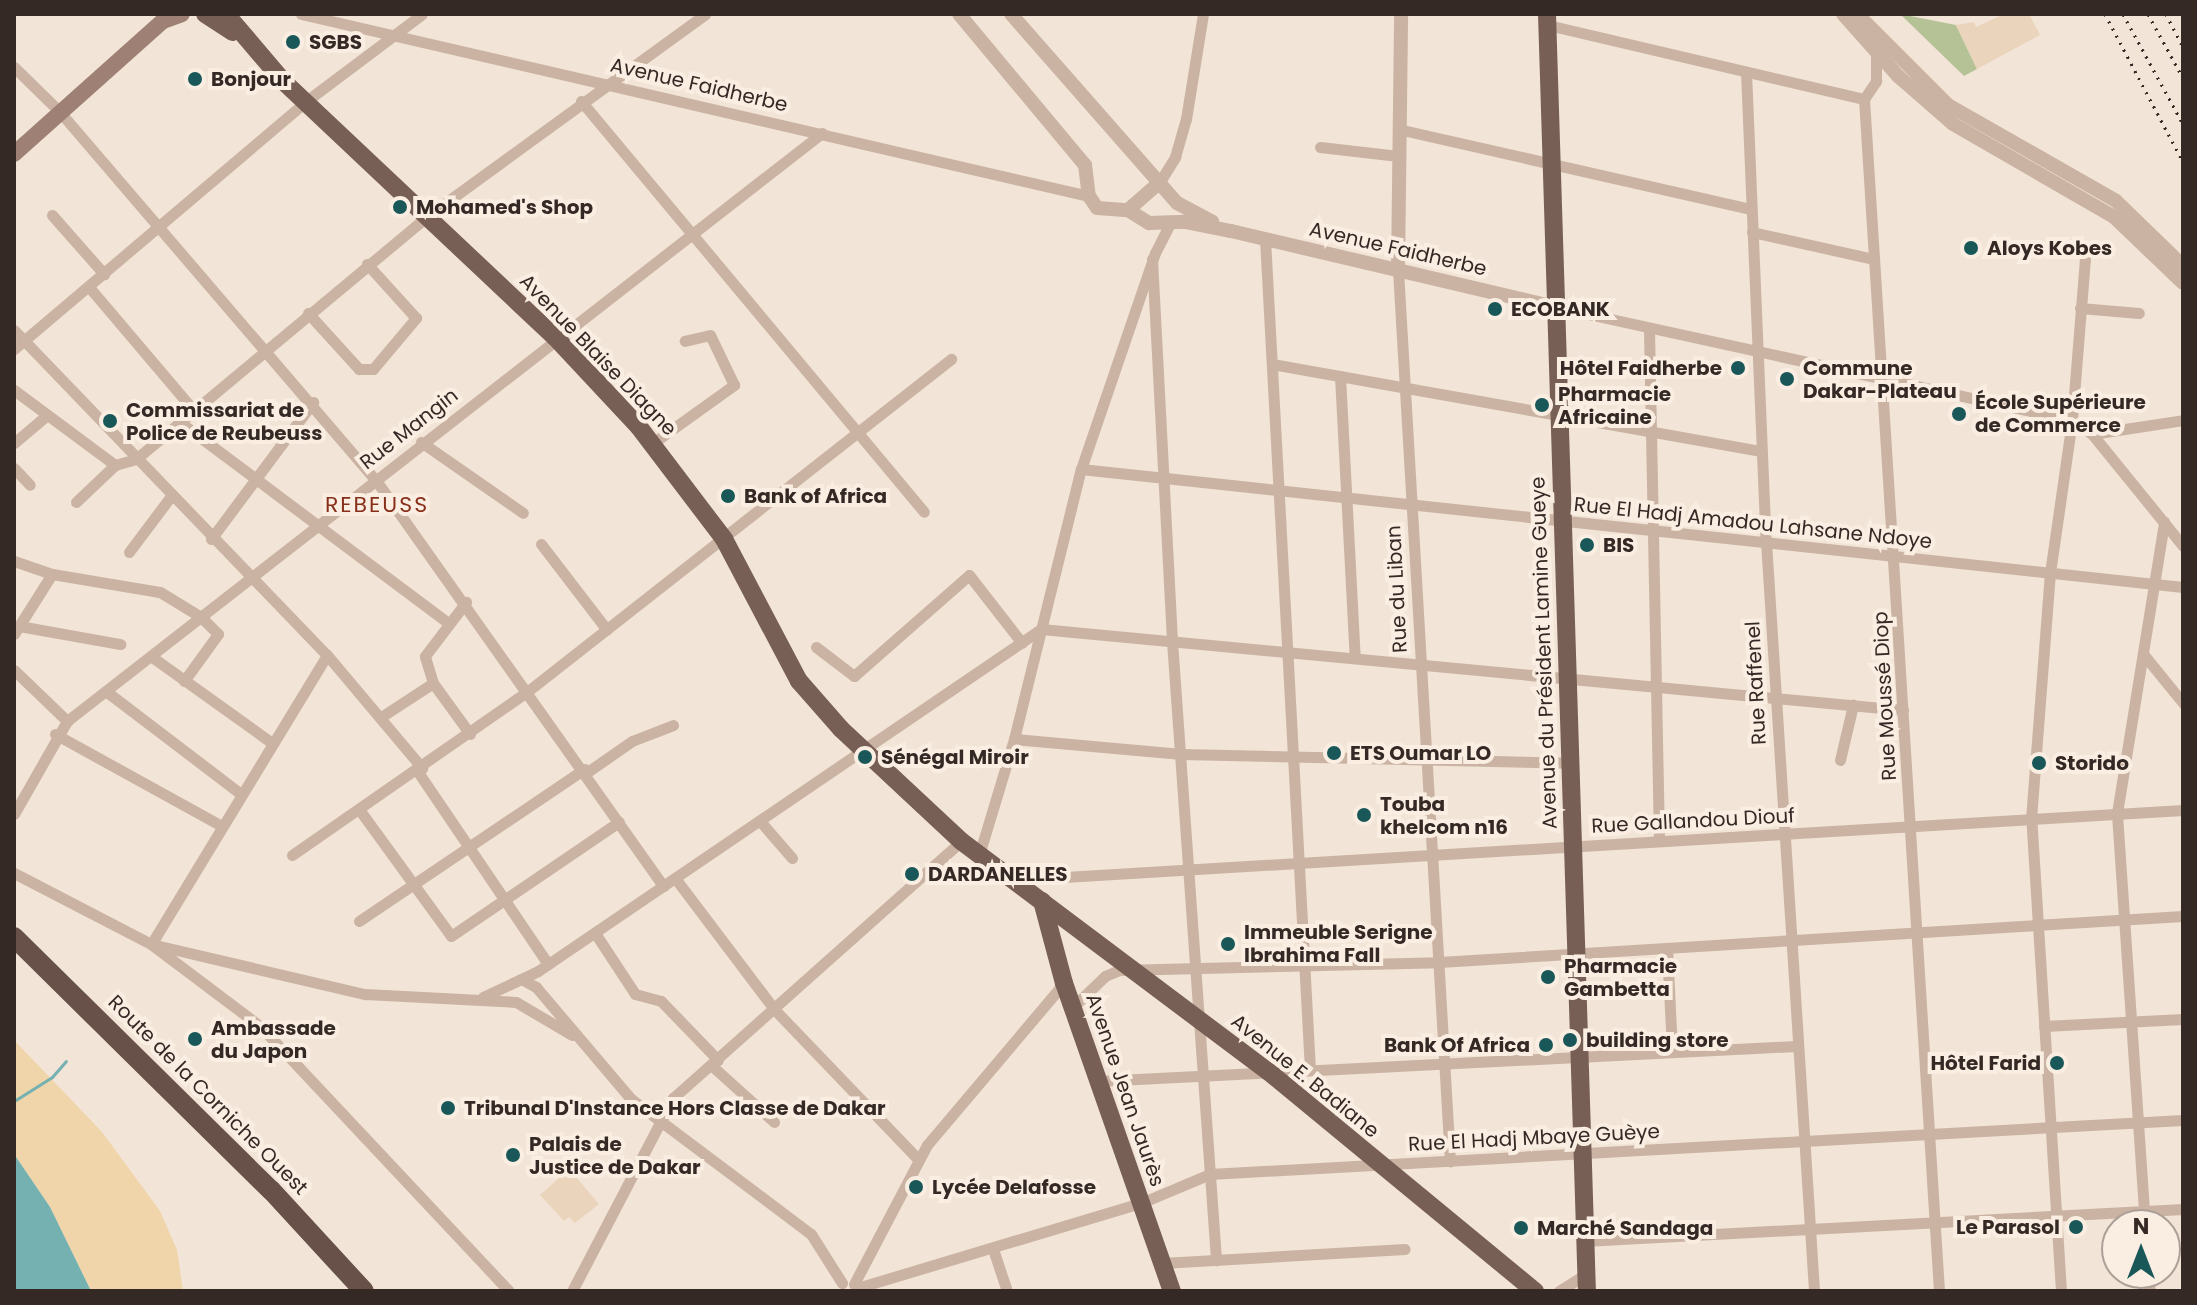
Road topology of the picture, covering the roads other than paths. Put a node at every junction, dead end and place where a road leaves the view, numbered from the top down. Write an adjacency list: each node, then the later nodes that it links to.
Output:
1 (182, 14): 13 (main road)
2 (205, 14): 16 (main road, Avenue Blaise Diagne)
3 (226, 14): 16 (main road, Avenue Blaise Diagne)
4 (301, 14): 15 (street, Avenue Faidherbe)
5 (422, 14): 15 (street)
6 (705, 14): 22 (street)
7 (959, 14): 34 (street)
8 (1011, 14): 33 (street)
9 (1203, 14): 33 (street)
10 (1401, 14): 27 (street, Rue du Liban)
11 (1843, 14): 17 (street)
12 (1857, 14): 51 (street)
13 (164, 17): 26 (main road)
14 (1548, 20): 19 (street); 32 (main road, Avenue du Président Lamine Gueye)
15 (394, 35): 22 (street, Avenue Faidherbe); 25 (street)
16 (246, 41): 25 (main road, Avenue Blaise Diagne)
17 (1876, 53): 20 (street); 21 (street)
18 (14, 67): 26 (street)
19 (1746, 72): 23 (street); 36 (street, Rue Raffenel)
20 (1898, 76): 21 (street); 54 (street)
21 (1876, 81): 23 (street)
22 (604, 84): 24 (street); 28 (street, Avenue Faidherbe)
23 (1864, 99): 49 (street, Rue Moussé Diop)
24 (581, 101): 39 (street); 45 (street)
25 (305, 102): 39 (main road, Avenue Blaise Diagne); 42 (street)
26 (60, 112): 30 (main road); 42 (street)
27 (1398, 129): 31 (street, Rue du Liban); 32 (street)
28 (822, 133): 34 (street, Avenue Faidherbe); 45 (street, Rue Mangin)
29 (1320, 147): 31 (street)
30 (14, 154)
31 (1398, 156): 52 (street, Rue du Liban)
32 (1552, 164): 36 (street); 56 (main road, Avenue du Président Lamine Gueye)
33 (1159, 183): 35 (street); 37 (street)
34 (1089, 196): 37 (street)
35 (1177, 203): 40 (street); 43 (street, Avenue Faidherbe)
36 (1751, 209): 44 (street, Rue Raffenel)
37 (1128, 210): 41 (street)
38 (52, 215): 53 (street)
39 (426, 217): 50 (street); 62 (main road, Avenue Blaise Diagne)
40 (1171, 222): 41 (street, Avenue Faidherbe); 43 (street, Avenue Faidherbe); 47 (street)
41 (1149, 223): 47 (street)
42 (159, 227): 53 (street); 66 (street)
43 (1231, 231): 46 (street, Avenue Faidherbe)
44 (1752, 232): 49 (street); 67 (street, Rue Raffenel)
45 (693, 233): 62 (street, Rue Mangin); 82 (street)
46 (1265, 239): 52 (street, Avenue Faidherbe); 69 (street)
47 (1154, 256): 91 (street); 93 (street)
48 (2085, 257): 57 (street)
49 (1874, 259): 71 (street, Rue Moussé Diop)
50 (367, 264): 58 (street); 58 (street)
51 (2183, 266)
52 (1398, 270): 56 (street, Avenue Faidherbe); 72 (street, Rue du Liban)
53 (104, 274): 55 (street)
54 (2183, 283)
55 (89, 287): 63 (street); 75 (street)
56 (1556, 307): 60 (street); 77 (main road, Avenue du Président Lamine Gueye)
57 (2080, 308): 59 (street); 78 (street)
58 (308, 313): 66 (street)
59 (2139, 313)
60 (1649, 329): 67 (street); 81 (street)
61 (14, 330): 63 (street)
62 (555, 337): 84 (street, Rue Mangin); 86 (main road, Avenue Blaise Diagne)
63 (24, 340): 65 (street); 88 (street)
64 (685, 341): 86 (street)
65 (14, 349)
66 (264, 350): 74 (street); 75 (street)
67 (1757, 354): 71 (street); 87 (street, Rue Raffenel)
68 (951, 359): 82 (street)
69 (1272, 364): 70 (street); 96 (street)
70 (1340, 376): 72 (street); 98 (street)
71 (1882, 376): 78 (street); 113 (street, Rue Moussé Diop)
72 (1405, 388): 77 (street); 100 (street, Rue du Liban)
73 (14, 390): 76 (street)
74 (313, 402): 92 (street); 94 (street)
75 (194, 411): 80 (street)
76 (47, 415): 85 (street); 89 (street)
77 (1560, 415): 81 (street); 103 (main road, Avenue du Président Lamine Gueye)
78 (2072, 420): 83 (street); 115 (street)
79 (2183, 420): 83 (street)
80 (181, 423): 88 (street); 92 (street)
81 (1653, 430): 87 (street); 106 (street)
82 (860, 434): 101 (street); 108 (street)
83 (2092, 434): 104 (street)
84 (421, 442): 94 (street, Rue Mangin); 102 (street)
85 (14, 443)
86 (653, 443): 108 (main road, Avenue Blaise Diagne)
87 (1761, 451): 109 (street, Rue Raffenel)
88 (136, 459): 89 (street); 97 (street)
89 (115, 465): 99 (street)
90 (14, 468): 95 (street)
91 (1081, 469): 93 (street, Rue El Hadj Amadou Lahsane Ndoye); 123 (street)
92 (256, 477): 105 (street); 107 (street)
93 (1161, 478): 96 (street, Rue El Hadj Amadou Lahsane Ndoye); 126 (street)
94 (375, 479): 105 (street, Rue Mangin); 120 (street)
95 (30, 485)
96 (1280, 490): 98 (street, Rue El Hadj Amadou Lahsane Ndoye); 130 (street)
97 (171, 496): 107 (street); 112 (street)
98 (1347, 497): 100 (street, Rue El Hadj Amadou Lahsane Ndoye); 134 (street)
99 (76, 502)
100 (1412, 504): 103 (street, Rue El Hadj Amadou Lahsane Ndoye); 135 (street, Rue du Liban)
101 (924, 512)
102 (523, 513)
103 (1561, 520): 106 (street, Rue El Hadj Amadou Lahsane Ndoye); 137 (main road, Avenue du Président Lamine Gueye)
104 (2164, 522): 111 (street); 118 (street)
105 (317, 524): 117 (street, Rue Mangin); 122 (street)
106 (1654, 530): 109 (street, Rue El Hadj Amadou Lahsane Ndoye); 140 (street)
107 (211, 539): 117 (street)
108 (724, 539): 125 (street); 154 (main road, Avenue Blaise Diagne)
109 (1766, 542): 113 (street, Rue El Hadj Amadou Lahsane Ndoye); 143 (street, Rue Raffenel)
110 (541, 544): 125 (street)
111 (2183, 546)
112 (129, 552)
113 (1896, 556): 115 (street, Rue El Hadj Amadou Lahsane Ndoye); 146 (street, Rue Moussé Diop)
114 (14, 561): 116 (street)
115 (2050, 573): 118 (street, Rue El Hadj Amadou Lahsane Ndoye); 167 (street)
116 (52, 574): 121 (street); 124 (street)
117 (249, 579): 121 (street, Rue Mangin); 131 (street)
118 (2155, 584): 119 (street, Rue El Hadj Amadou Lahsane Ndoye); 132 (street)
119 (2183, 587)
120 (466, 602): 122 (street); 141 (street)
121 (201, 617): 133 (street, Rue Mangin); 138 (street)
122 (448, 623): 139 (street)
123 (1041, 629): 126 (street); 127 (street); 152 (street)
124 (16, 630): 128 (street)
125 (607, 630): 141 (street)
126 (1172, 641): 130 (street); 155 (street)
127 (1022, 643): 129 (street); 154 (street)
128 (120, 644)
129 (816, 647)
130 (1288, 652): 134 (street); 156 (street)
131 (327, 655): 147 (street); 153 (street)
132 (2144, 655): 144 (street); 165 (street)
133 (152, 657): 138 (street); 142 (street, Rue Mangin)
134 (1355, 658): 135 (street)
135 (1421, 664): 137 (street); 157 (street, Rue du Liban)
136 (14, 670): 148 (street)
137 (1566, 678): 140 (street); 159 (main road, Avenue du Président Lamine Gueye)
138 (184, 681): 153 (street)
139 (433, 683): 147 (street); 151 (street)
140 (1653, 688): 143 (street); 174 (street)
141 (528, 691): 151 (street); 161 (street)
142 (107, 692): 148 (street, Rue Mangin); 162 (street)
143 (1775, 698): 145 (street); 172 (street, Rue Raffenel)
144 (2183, 703)
145 (1853, 705): 146 (street); 158 (street)
146 (1903, 710): 171 (street, Rue Moussé Diop)
147 (381, 717): 160 (street)
148 (67, 721): 150 (street, Rue Mangin)
149 (673, 725): 161 (street)
150 (55, 734): 166 (street, Rue Mangin); 170 (street)
151 (470, 734): 160 (street)
152 (1014, 739): 155 (street); 178 (street)
153 (272, 743): 162 (street)
154 (865, 750): 168 (street); 173 (main road, Avenue Blaise Diagne)
155 (1181, 754): 156 (street); 182 (street)
156 (1293, 757): 157 (street); 181 (street)
157 (1427, 760): 159 (street); 179 (street, Rue du Liban)
158 (1840, 760)
159 (1569, 763): 175 (main road, Avenue du Président Lamine Gueye)
160 (420, 770): 164 (street); 176 (street)
161 (585, 771): 169 (street); 176 (street)
162 (241, 794): 170 (street)
163 (2183, 810): 165 (street, Rue Gallandou Diouf)
164 (361, 812): 177 (street); 187 (street)
165 (2117, 813): 167 (street, Rue Gallandou Diouf); 192 (street)
166 (14, 814)
167 (2031, 819): 171 (street, Rue Gallandou Diouf); 193 (street)
168 (760, 821): 180 (street); 184 (street)
169 (619, 822): 186 (street); 188 (street)
170 (222, 826): 198 (street)
171 (1909, 826): 172 (street, Rue Gallandou Diouf); 194 (street, Rue Moussé Diop)
172 (1783, 834): 174 (street, Rue Gallandou Diouf); 197 (street, Rue Raffenel)
173 (961, 841): 178 (main road, Avenue Blaise Diagne); 214 (street)
174 (1659, 841): 175 (street, Rue Gallandou Diouf)
175 (1573, 846): 179 (street, Rue Gallandou Diouf); 201 (main road, Avenue du Président Lamine Gueye)
176 (471, 849): 187 (street); 188 (street)
177 (292, 855)
178 (979, 855): 185 (main road, Avenue Blaise Diagne)
179 (1432, 855): 181 (street, Rue Gallandou Diouf); 202 (street, Rue du Liban)
180 (792, 858)
181 (1299, 863): 182 (street, Rue Gallandou Diouf); 203 (street)
182 (1190, 869): 185 (street, Rue Gallandou Diouf); 206 (street)
183 (14, 873): 198 (street)
184 (675, 878): 186 (street); 214 (street)
185 (1013, 880): 189 (main road, Avenue Blaise Diagne)
186 (663, 886): 195 (street)
187 (416, 888): 188 (street); 191 (street)
188 (505, 899): 204 (street)
189 (1042, 901): 205 (main road, Avenue E. Badiane); 208 (main road, Avenue Jean Jaurès)
190 (2183, 916): 192 (street)
191 (359, 921)
192 (2124, 921): 193 (street); 217 (street)
193 (2038, 925): 194 (street); 218 (street)
194 (1916, 932): 197 (street); 234 (street, Rue Moussé Diop)
195 (595, 933): 204 (street); 223 (street)
196 (14, 937): 255 (highway, Route de la Corniche Ouest)
197 (1790, 938): 199 (street); 220 (street, Rue Raffenel)
198 (151, 944): 210 (street); 256 (street)
199 (1667, 948): 201 (street); 221 (street)
200 (14, 953): 254 (highway, Route de la Corniche Ouest)
201 (1575, 955): 202 (street); 222 (main road, Avenue du Président Lamine Gueye)
202 (1439, 962): 203 (street); 224 (street, Rue du Liban)
203 (1305, 967): 206 (street); 225 (street)
204 (543, 968): 207 (street); 209 (street)
205 (1128, 970): 206 (street); 213 (street); 216 (main road, Avenue E. Badiane)
206 (1197, 970): 216 (street)
207 (523, 980): 209 (street); 210 (street); 211 (street)
208 (1064, 983): 213 (main road, Avenue Jean Jaurès); 237 (street)
209 (536, 987): 212 (street); 219 (street)
210 (483, 997): 211 (street)
211 (516, 1002): 212 (street)
212 (529, 1005): 219 (street)
213 (1073, 1007): 228 (main road, Avenue Jean Jaurès)
214 (774, 1009): 223 (street); 237 (street)
215 (2183, 1019): 217 (street)
216 (1200, 1021): 226 (main road, Avenue E. Badiane); 227 (street)
217 (2131, 1022): 218 (street); 232 (street)
218 (2044, 1026): 233 (street)
219 (572, 1035): 230 (street)
220 (1797, 1046): 221 (street); 235 (street, Rue Raffenel)
221 (1672, 1052): 222 (street)
222 (1578, 1057): 224 (street); 236 (main road, Avenue du Président Lamine Gueye)
223 (714, 1062): 230 (street); 231 (street)
224 (1445, 1063): 225 (street); 238 (street, Rue du Liban)
225 (1310, 1070): 226 (street)
226 (1269, 1072): 227 (street); 239 (main road, Avenue E. Badiane)
227 (1204, 1076): 228 (street); 240 (street)
228 (1098, 1081): 241 (main road, Avenue Jean Jaurès)
229 (2183, 1120): 232 (street, Rue El Hadj Mbaye Guèye)
230 (657, 1121): 253 (street); 257 (street)
231 (774, 1122)
232 (2138, 1122): 233 (street, Rue El Hadj Mbaye Guèye); 242 (street)
233 (2051, 1127): 234 (street, Rue El Hadj Mbaye Guèye); 244 (street)
234 (1929, 1134): 235 (street, Rue El Hadj Mbaye Guèye); 245 (street, Rue Moussé Diop)
235 (1803, 1141): 236 (street, Rue El Hadj Mbaye Guèye); 246 (street, Rue Raffenel)
236 (1581, 1153): 238 (street, Rue El Hadj Mbaye Guèye); 247 (main road, Avenue du Président Lamine Gueye)
237 (918, 1159): 253 (street)
238 (1450, 1161): 239 (street, Rue El Hadj Mbaye Guèye)
239 (1378, 1165): 240 (street, Rue El Hadj Mbaye Guèye); 260 (main road, Avenue E. Badiane)
240 (1210, 1174): 241 (street, Rue El Hadj Mbaye Guèye); 250 (street)
241 (1141, 1203): 248 (street, Rue El Hadj Mbaye Guèye); 251 (main road, Avenue Jean Jaurès)
242 (2144, 1209)
243 (2101, 1213): 244 (street)
244 (2056, 1216): 245 (street); 264 (street)
245 (1934, 1222): 246 (street); 263 (street, Rue Moussé Diop)
246 (1809, 1229): 247 (street); 262 (street, Rue Raffenel)
247 (1584, 1241): 252 (main road, Avenue du Président Lamine Gueye)
248 (993, 1249): 253 (street, Rue El Hadj Mbaye Guèye); 258 (street)
249 (1405, 1249): 250 (street)
250 (1216, 1260): 251 (street)
251 (1162, 1263): 259 (main road, Avenue Jean Jaurès)
252 (1582, 1281): 261 (street)
253 (849, 1287)
254 (346, 1291)
255 (364, 1291)
256 (509, 1291)
257 (572, 1291)
258 (1007, 1291)
259 (1172, 1291)
260 (1535, 1291)
261 (1559, 1291)
262 (1814, 1291)
263 (1939, 1291)
264 (2061, 1291)

